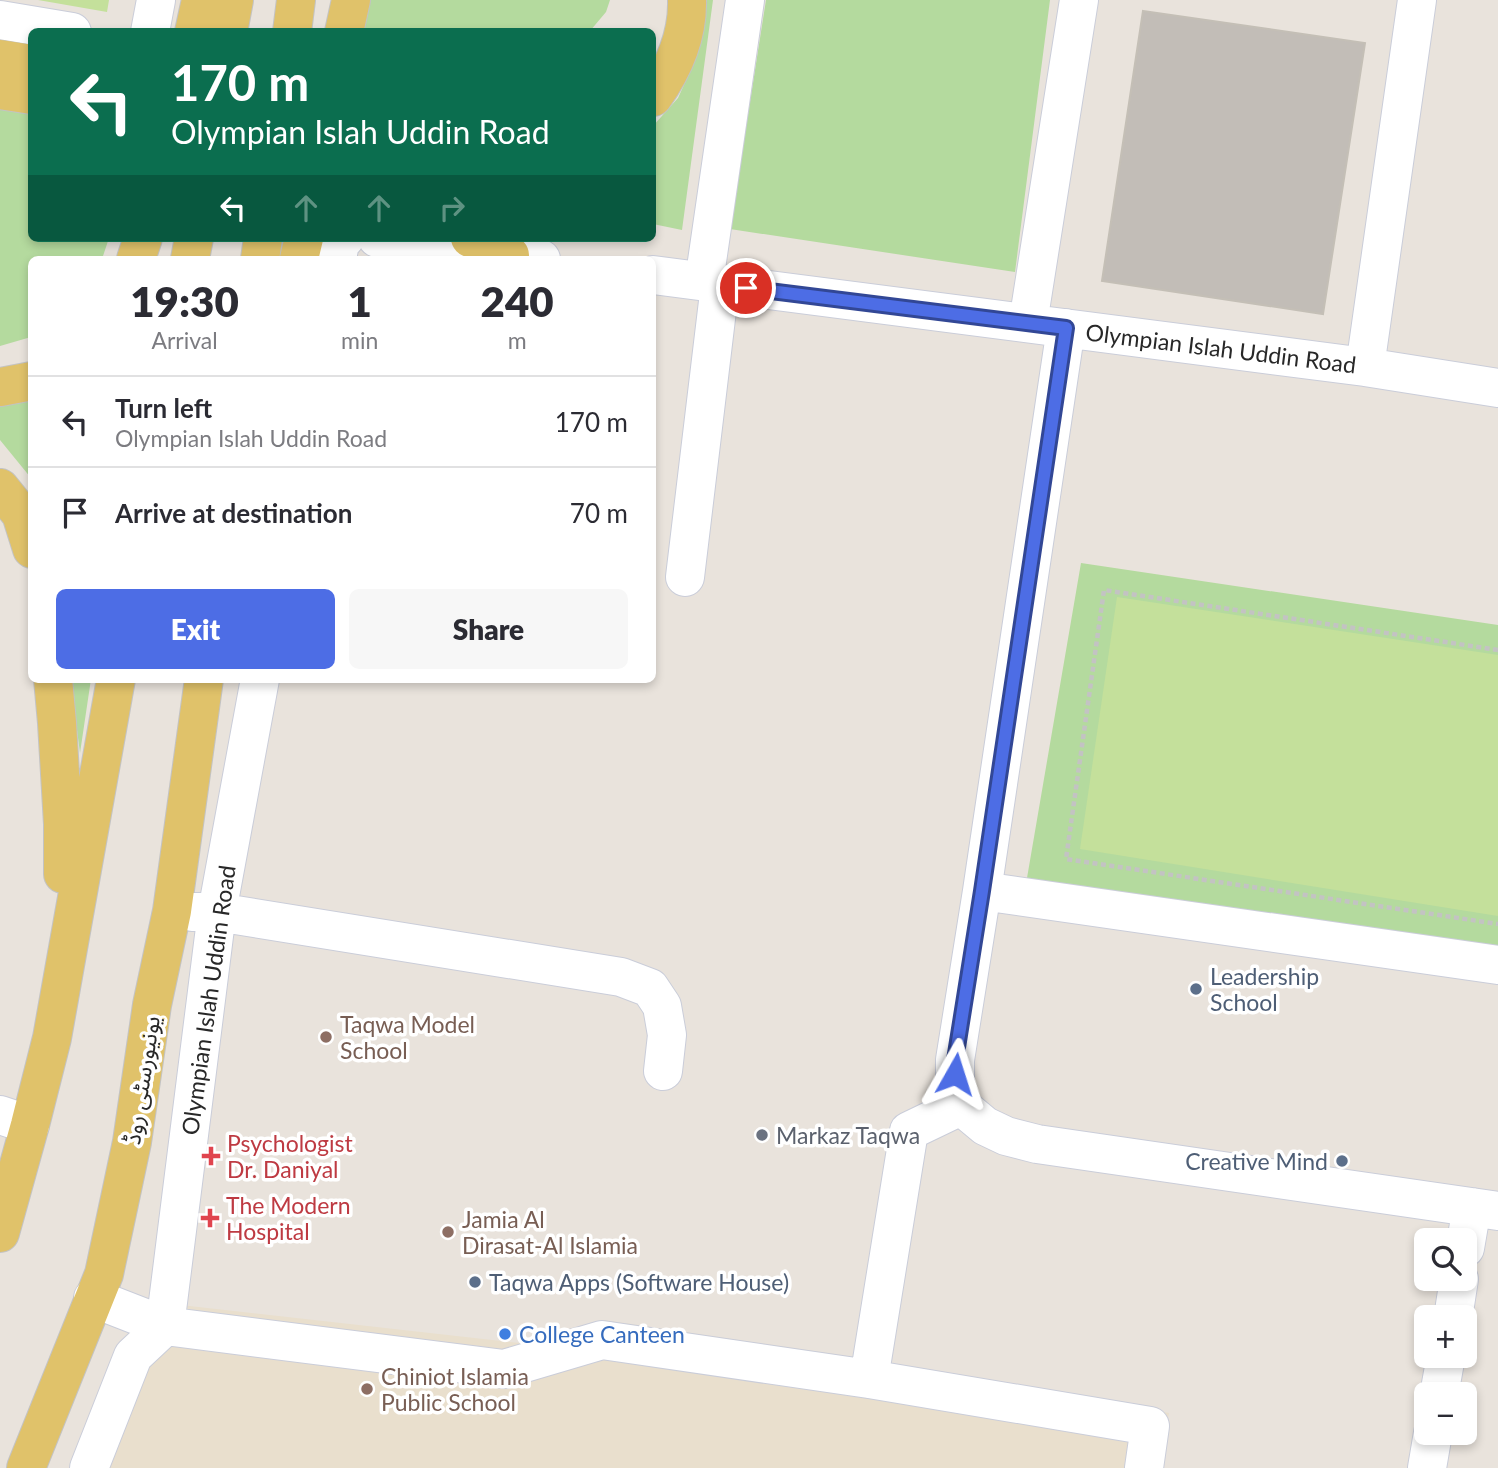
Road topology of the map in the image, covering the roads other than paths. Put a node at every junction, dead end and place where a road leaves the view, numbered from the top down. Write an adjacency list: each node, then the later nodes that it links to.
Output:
1 (156, 0): 13 (street)
2 (201, 0): 14 (main road)
3 (234, 0): 15 (main road)
4 (296, 0): 16 (main road)
5 (351, 0): 17 (main road)
6 (662, 0): 18 (main road)
7 (687, 0): 22 (main road)
8 (745, 0): 29 (street)
9 (1079, 0): 30 (street)
10 (1418, 0): 32 (street)
11 (0, 20): 12 (street)
12 (48, 28)
13 (151, 28)
14 (195, 28)
15 (229, 28)
16 (292, 28)
17 (345, 28)
18 (656, 36)
19 (0, 59): 20 (main road)
20 (28, 63)
21 (0, 90): 23 (main road)
22 (656, 93)
23 (28, 94)
24 (408, 242): 26 (street)
25 (482, 242): 27 (main road)
26 (518, 256)
27 (523, 256)
28 (656, 275): 29 (street, Olympian Islah Uddin Road)
29 (712, 283): 30 (street, Olympian Islah Uddin Road); 38 (street)
30 (1028, 323): 31 (street, Olympian Islah Uddin Road)
31 (1066, 328): 32 (street, Olympian Islah Uddin Road); 43 (street)
32 (1365, 367): 35 (street, Olympian Islah Uddin Road)
33 (28, 383): 34 (main road)
34 (0, 387)
35 (1498, 388)
36 (0, 488): 37 (main road)
37 (28, 536)
38 (685, 577)
39 (53, 683): 47 (main road)
40 (115, 683): 47 (main road)
41 (203, 683): 44 (main road, یونیورسٹی روڈ)
42 (259, 683): 45 (street, Olympian Islah Uddin Road)
43 (982, 891): 46 (street); 49 (street)
44 (172, 911): 45 (street); 54 (main road, یونیورسٹی روڈ)
45 (217, 912): 48 (street); 55 (street, Olympian Islah Uddin Road)
46 (1498, 965)
47 (52, 1038): 50 (main road)
48 (663, 1071)
49 (961, 1106): 51 (street); 56 (street)
50 (15, 1120): 53 (main road)
51 (1485, 1209): 52 (street)
52 (1475, 1228)
53 (0, 1233)
54 (93, 1298): 55 (street); 58 (main road, یونیورسٹی روڈ)
55 (165, 1326): 56 (street); 59 (street)
56 (869, 1379): 60 (street)
57 (1431, 1445): 61 (street)
58 (26, 1468)
59 (89, 1468)
60 (1144, 1468)
61 (1427, 1468)

